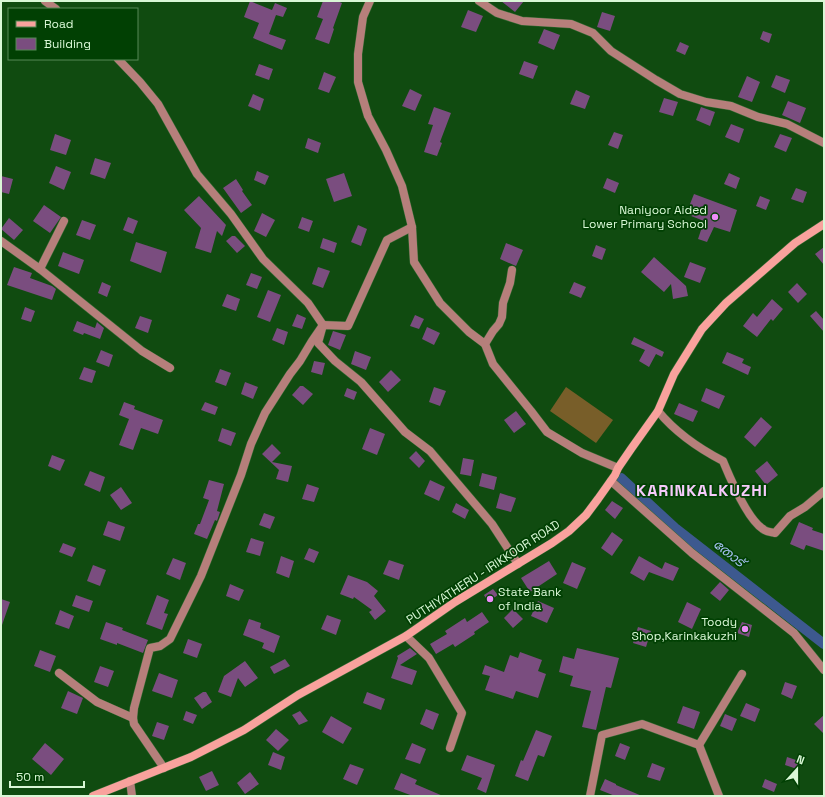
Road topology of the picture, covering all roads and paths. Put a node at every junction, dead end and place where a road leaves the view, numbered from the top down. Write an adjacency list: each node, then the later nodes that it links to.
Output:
1 (44, 1): 4 (street)
2 (370, 1): 9 (street)
3 (479, 1): 6 (street)
4 (54, 8)
5 (119, 60): 13 (street)
6 (824, 143)
7 (64, 221): 11 (street)
8 (824, 224): 16 (main road, PUTHIYATHERU - IRIKKOOR ROAD)
9 (412, 227): 13 (street); 14 (street)
10 (1, 241): 11 (street)
11 (40, 269): 15 (street)
12 (512, 270): 14 (street)
13 (322, 325): 20 (street); 25 (street)
14 (485, 344): 17 (street)
15 (170, 368)
16 (658, 411): 17 (main road, PUTHIYATHERU - IRIKKOOR ROAD); 19 (street)
17 (618, 468): 18 (main road, PUTHIYATHERU - IRIKKOOR ROAD)
18 (611, 481): 20 (main road, PUTHIYATHERU - IRIKKOOR ROAD); 22 (street)
19 (824, 491)
20 (518, 564): 21 (main road, PUTHIYATHERU - IRIKKOOR ROAD)
21 (406, 636): 27 (street); 28 (main road, PUTHIYATHERU - IRIKKOOR ROAD)
22 (824, 670)
23 (59, 673): 25 (street)
24 (742, 674): 26 (street)
25 (133, 718): 28 (street)
26 (699, 745): 32 (street); 33 (street)
27 (450, 748)
28 (164, 768): 29 (main road, PUTHIYATHERU - IRIKKOOR ROAD)
29 (130, 782): 30 (main road, PUTHIYATHERU - IRIKKOOR ROAD); 31 (street)
30 (93, 796)
31 (132, 796)
32 (590, 796)
33 (719, 796)

